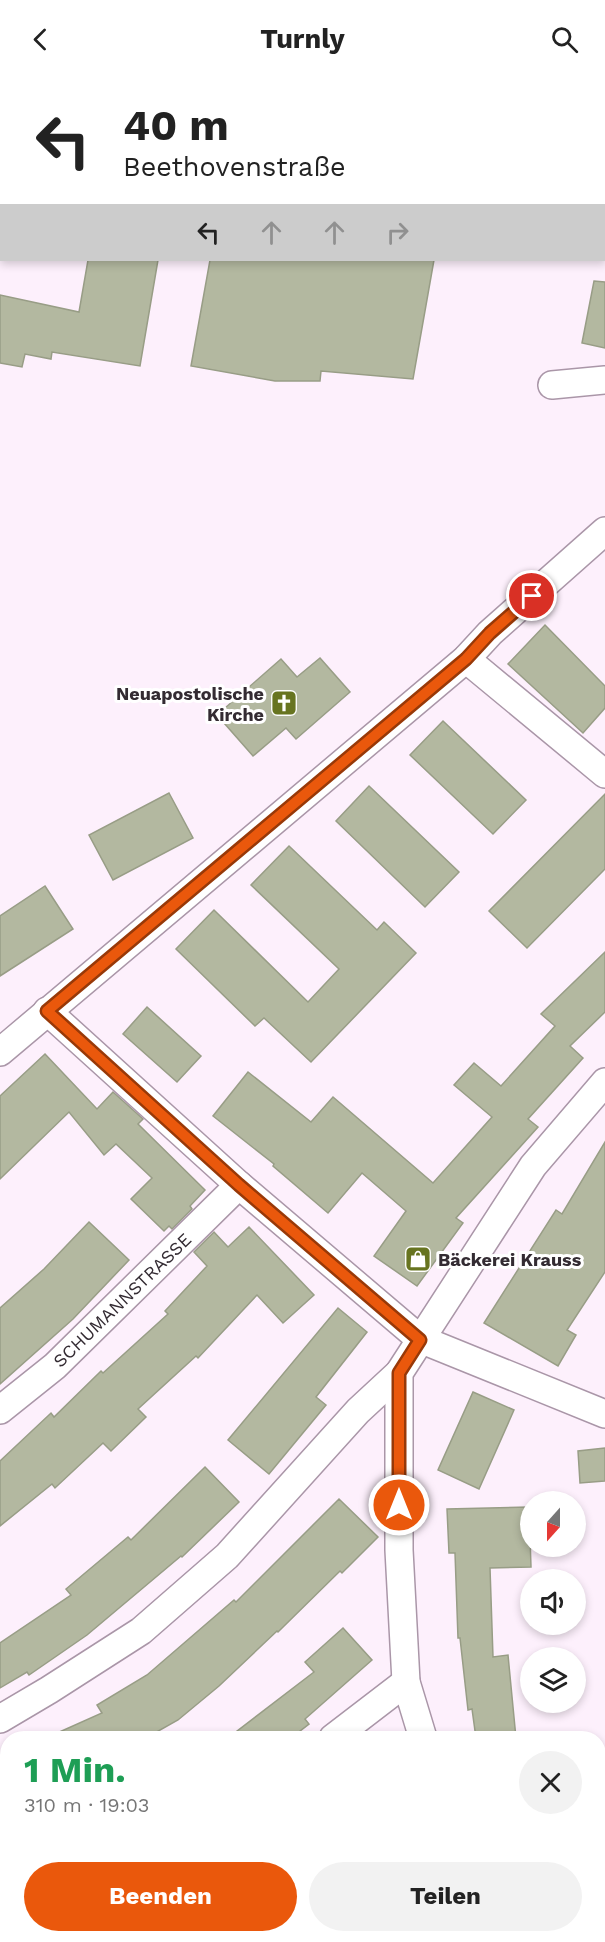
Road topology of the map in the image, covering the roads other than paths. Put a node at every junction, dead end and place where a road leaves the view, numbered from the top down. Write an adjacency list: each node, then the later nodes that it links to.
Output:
1 (605, 380): 2 (street)
2 (552, 385)
3 (605, 531): 4 (street)
4 (466, 659): 5 (street); 6 (street)
5 (605, 774)
6 (47, 1011): 7 (street); 9 (street)
7 (0, 1052)
8 (605, 1082): 10 (street)
9 (239, 1185): 10 (street); 12 (street, SCHUMANNSTRASSE)
10 (420, 1340): 11 (street); 13 (street)
11 (399, 1373): 14 (street); 15 (street)
12 (0, 1410)
13 (605, 1414)
14 (406, 1682): 16 (street); 17 (street)
15 (0, 1719)
16 (342, 1731)
17 (421, 1731)

